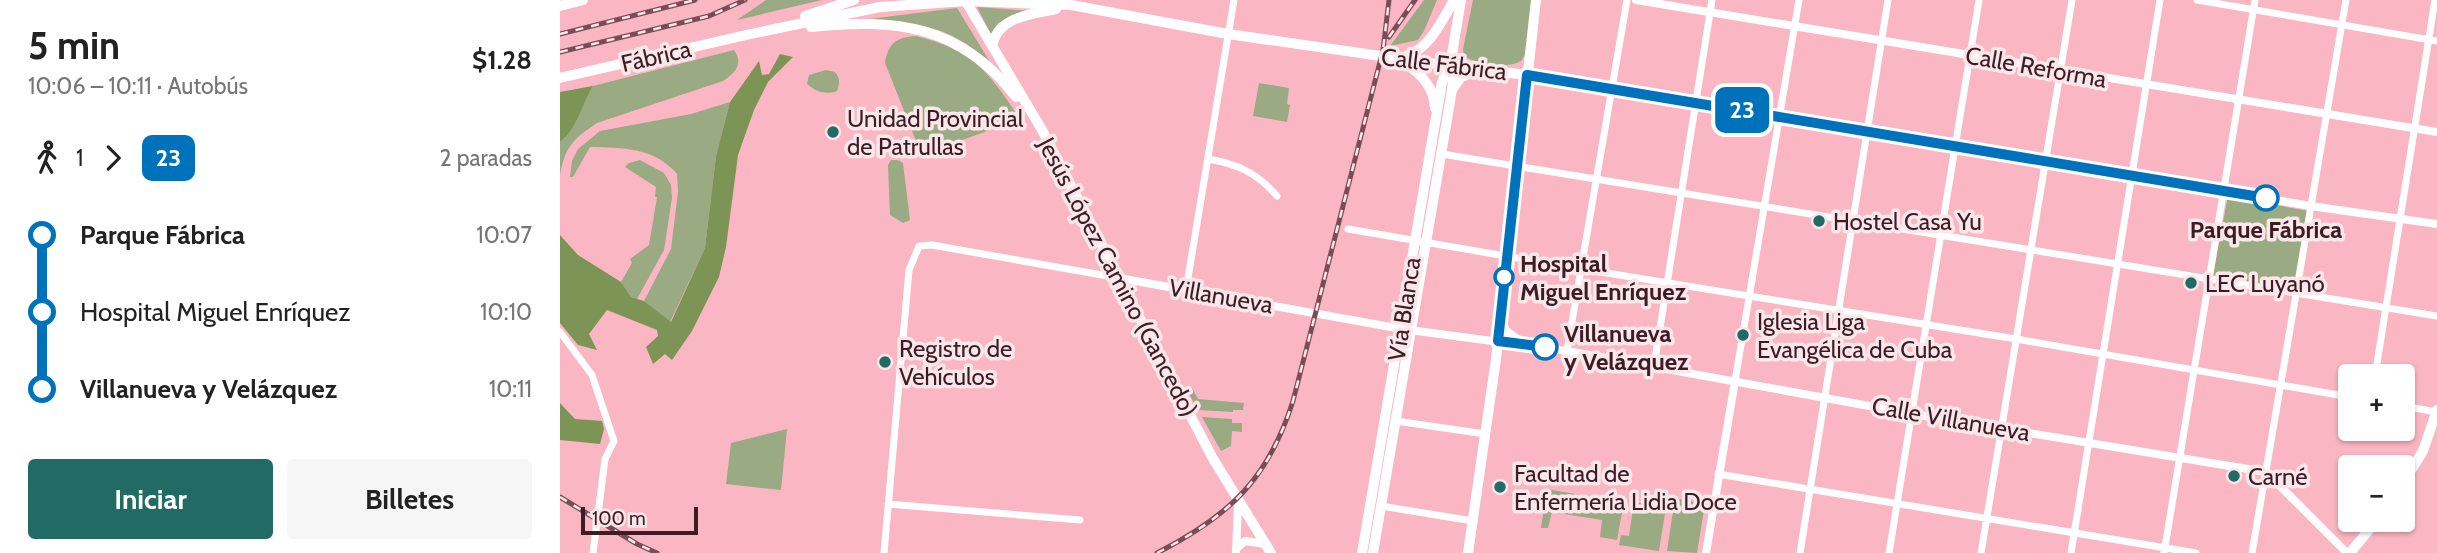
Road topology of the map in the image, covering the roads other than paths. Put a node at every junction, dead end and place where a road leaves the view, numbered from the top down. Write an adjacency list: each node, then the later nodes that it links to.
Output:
1 (583, 0): 22 (main road)
2 (854, 0): 27 (main road, Fábrica)
3 (1048, 0): 21 (main road, Calle Fábrica)
4 (1234, 0): 28 (street)
5 (1454, 0): 33 (main road)
6 (1461, 0): 34 (main road, Vía Blanca)
7 (1536, 0): 37 (main road)
8 (1627, 0): 40 (street)
9 (1636, 0): 24 (street, Calle Reforma)
10 (1712, 0): 24 (street)
11 (1800, 0): 26 (street)
12 (1888, 0): 30 (street)
13 (1979, 0): 32 (street)
14 (2072, 0): 36 (street)
15 (2160, 0): 39 (street)
16 (2197, 0): 23 (street)
17 (2255, 0): 23 (street)
18 (2346, 0): 25 (street)
19 (2435, 0): 29 (street)
20 (965, 1): 21 (main road, Calle Fábrica); 27 (main road, Fábrica); 31 (main road, Jesús López Camino (Gancedo))
21 (1073, 2): 28 (main road, Calle Fábrica); 31 (main road)
22 (560, 6)
23 (2253, 9): 25 (street); 42 (street)
24 (1710, 12): 26 (street, Calle Reforma); 43 (street)
25 (2342, 24): 29 (street); 45 (street)
26 (1795, 27): 30 (street, Calle Reforma); 46 (street)
27 (753, 33): 38 (main road, Fábrica); 47 (main road)
28 (1228, 34): 33 (main road, Calle Fábrica); 53 (street)
29 (2433, 40): 48 (street)
30 (1882, 41): 32 (street, Calle Reforma); 49 (street)
31 (992, 46): 47 (main road, Jesús López Camino (Gancedo))
32 (1970, 55): 36 (street, Calle Reforma); 51 (street)
33 (1399, 59): 34 (main road, Calle Fábrica); 44 (main road)
34 (1450, 66): 35 (main road, Calle Fábrica); 41 (main road, Vía Blanca); 44 (main road, Vía Blanca)
35 (1480, 70): 37 (main road, Calle Fábrica); 41 (main road)
36 (2059, 71): 39 (street, Calle Reforma); 54 (street)
37 (1527, 75): 40 (street, Calle Fábrica); 55 (main road)
38 (560, 78)
39 (2146, 86): 42 (street, Calle Reforma); 56 (street)
40 (1613, 88): 43 (street, Calle Fábrica); 57 (street)
41 (1452, 90): 52 (main road, Vía Blanca)
42 (2238, 100): 45 (street, Calle Reforma); 58 (street)
43 (1696, 102): 46 (street, Calle Fábrica); 59 (street)
44 (1436, 116): 68 (main road, Vía Blanca)
45 (2327, 116): 48 (street, Calle Reforma); 61 (street)
46 (1781, 117): 49 (street, Calle Fábrica); 62 (street)
47 (1042, 130): 73 (main road, Jesús López Camino (Gancedo))
48 (2415, 130): 50 (street, Calle Reforma); 63 (street)
49 (1868, 131): 51 (street, Calle Fábrica); 64 (street)
50 (2437, 132)
51 (1955, 145): 54 (street, Calle Fábrica); 67 (street)
52 (1442, 154): 55 (street); 68 (main road, Vía Blanca)
53 (1208, 159): 60 (street); 76 (street)
54 (2045, 162): 56 (street, Calle Fábrica); 69 (street)
55 (1516, 167): 57 (street); 70 (main road)
56 (2132, 175): 58 (street, Calle Fábrica); 71 (street)
57 (1598, 178): 59 (street); 72 (street)
58 (2224, 190): 61 (street, Calle Fábrica); 74 (street)
59 (1680, 194): 62 (street); 75 (street)
60 (1277, 196)
61 (2311, 206): 63 (street, Calle Fábrica); 77 (street)
62 (1764, 207): 64 (street); 78 (street)
63 (2400, 219): 65 (street, Calle Fábrica); 79 (street)
64 (1853, 222): 67 (street); 80 (street)
65 (2437, 224)
66 (1348, 229): 68 (street)
67 (1941, 236): 69 (street); 83 (street)
68 (1421, 242): 70 (street); 84 (main road, Vía Blanca)
69 (2031, 249): 71 (street); 86 (street)
70 (1506, 257): 72 (street); 81 (main road)
71 (2117, 264): 74 (street); 90 (street)
72 (1582, 270): 75 (street); 89 (street)
73 (1119, 278): 76 (street, Villanueva); 111 (main road, Jesús López Camino (Gancedo)); 112 (street, Villanueva)
74 (2208, 279): 77 (street); 93 (street)
75 (1667, 283): 78 (street); 92 (street)
76 (1186, 289): 84 (street, Villanueva)
77 (2296, 293): 79 (street); 95 (street)
78 (1749, 295): 80 (street); 94 (street)
79 (2386, 308): 82 (street); 91 (street)
80 (1838, 310): 83 (street); 97 (street)
81 (1500, 311): 87 (main road); 88 (main road)
82 (2437, 317)
83 (1927, 325): 86 (street); 100 (street)
84 (1407, 330): 87 (street, Villanueva); 101 (main road, Vía Blanca); 125 (main road, Vía Blanca)
85 (560, 332): 123 (street)
86 (2016, 339): 90 (street); 102 (street)
87 (1498, 341): 88 (street, Villanueva); 103 (main road)
88 (1524, 344): 89 (street, Calle Villanueva)
89 (1567, 351): 92 (street, Calle Villanueva)
90 (2102, 355): 93 (street); 105 (street)
91 (2377, 364)
92 (1654, 366): 94 (street, Calle Villanueva)
93 (2194, 371): 95 (street); 106 (street)
94 (1735, 382): 97 (street, Calle Villanueva); 109 (street)
95 (2281, 386): 96 (street); 108 (street)
96 (2338, 395)
97 (1823, 398): 100 (street, Calle Villanueva); 110 (street)
98 (2415, 408): 99 (street)
99 (2437, 411): 104 (main road)
100 (1913, 414): 102 (street, Calle Villanueva); 113 (street)
101 (1396, 421): 103 (street); 114 (main road, Vía Blanca)
102 (2002, 429): 105 (street, Calle Villanueva); 116 (street)
103 (1485, 434): 117 (main road)
104 (2434, 434): 107 (main road)
105 (2089, 443): 106 (street, Calle Villanueva); 119 (street)
106 (2180, 458): 108 (street, Calle Villanueva); 121 (street)
107 (2415, 464)
108 (2266, 472): 134 (street); 135 (street)
109 (1718, 474): 110 (street); 128 (street)
110 (1810, 489): 113 (street); 129 (street)
111 (1238, 503): 120 (main road, Jesús López Camino (Gancedo)); 122 (street)
112 (888, 504): 115 (street); 124 (street)
113 (1897, 504): 116 (street); 130 (street)
114 (1381, 506): 117 (street); 126 (main road, Vía Blanca)
115 (1080, 520)
116 (1987, 520): 119 (street); 131 (street)
117 (1473, 521): 127 (main road)
118 (2366, 532): 135 (main road)
119 (2074, 533): 121 (street); 132 (street)
120 (1268, 549): 122 (street)
121 (2164, 550): 133 (street)
122 (1236, 551)
123 (593, 553)
124 (884, 553)
125 (1362, 553)
126 (1373, 553)
127 (1468, 553)
128 (1706, 553)
129 (1800, 553)
130 (1889, 553)
131 (1981, 553)
132 (2071, 553)
133 (2196, 553)
134 (2252, 553)
135 (2348, 553)

